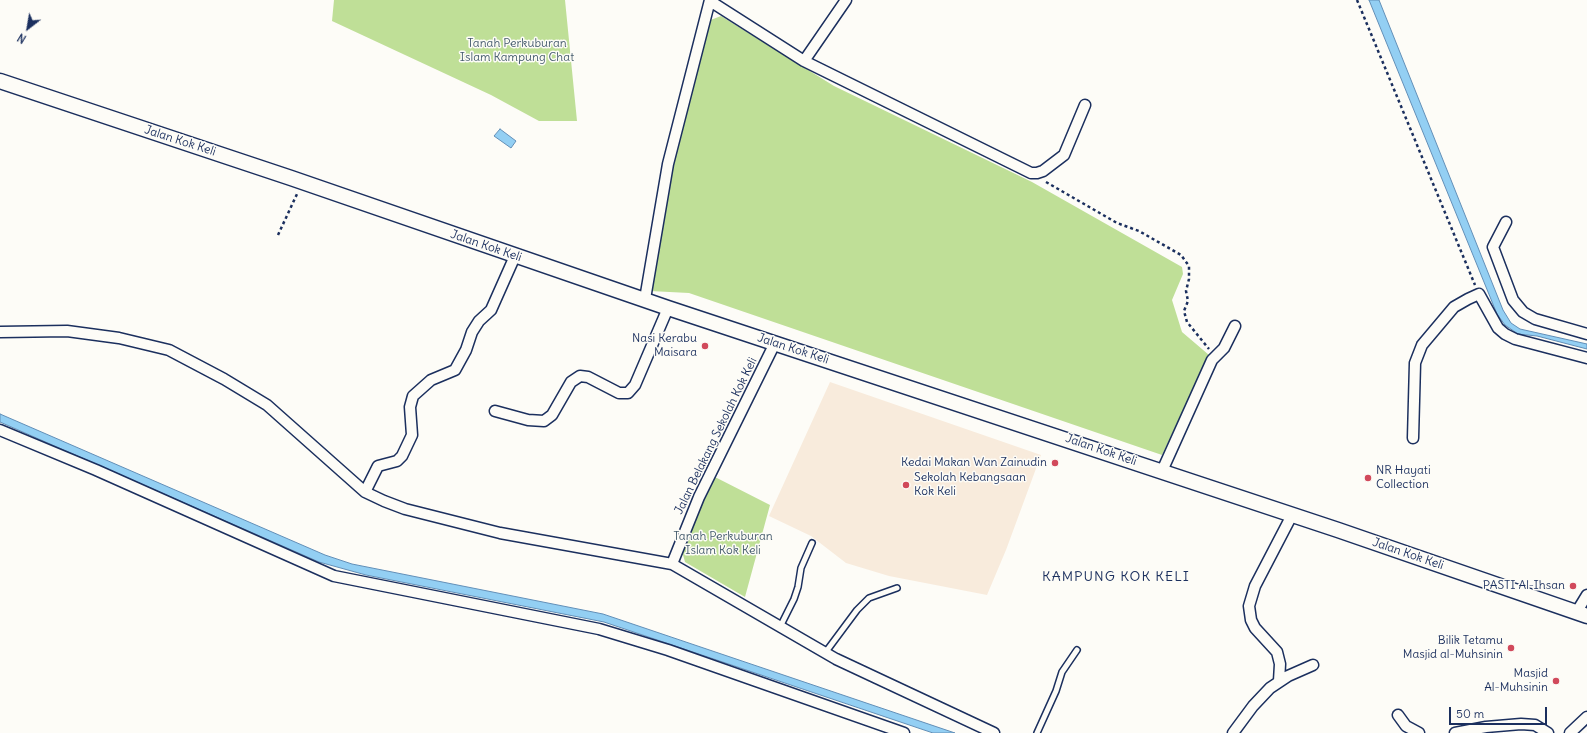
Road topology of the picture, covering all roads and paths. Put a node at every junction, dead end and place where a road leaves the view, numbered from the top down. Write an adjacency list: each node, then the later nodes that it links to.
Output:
1 (846, 0): 4 (street)
2 (1357, 0): 12 (path)
3 (710, 1): 4 (street); 13 (street)
4 (804, 61): 7 (street)
5 (0, 81): 8 (street, Jalan Kok Keli)
6 (1085, 105): 7 (street)
7 (1037, 173): 20 (path)
8 (303, 182): 10 (path); 11 (street, Jalan Kok Keli)
9 (1506, 222): 17 (street)
10 (278, 235)
11 (515, 256): 13 (street, Jalan Kok Keli); 25 (street)
12 (1479, 294): 19 (street); 23 (street)
13 (645, 299): 14 (street, Jalan Kok Keli)
14 (668, 308): 18 (street, Jalan Kok Keli); 21 (street)
15 (1234, 326): 20 (street)
16 (0, 332): 25 (street)
17 (1587, 334)
18 (776, 343): 24 (street, Jalan Kok Keli); 28 (street, Jalan Belakang Sekolah Kok Keli)
19 (1587, 358)
20 (1212, 360): 24 (street)
21 (495, 411)
22 (0, 430): 39 (street)
23 (1413, 438)
24 (1162, 471): 26 (street, Jalan Kok Keli)
25 (365, 492): 28 (street)
26 (1292, 515): 31 (street, Jalan Kok Keli); 36 (street)
27 (812, 543): 32 (lane)
28 (672, 564): 32 (street)
29 (897, 588): 34 (lane)
30 (1587, 595): 31 (street)
31 (1581, 615)
32 (780, 627): 34 (street)
33 (1077, 650): 41 (lane)
34 (825, 653): 40 (street)
35 (1313, 665): 36 (street)
36 (1279, 681): 42 (street)
37 (1398, 715): 43 (street)
38 (1587, 716): 46 (street)
39 (904, 733)
40 (994, 733)
41 (1037, 733)
42 (1233, 733)
43 (1419, 733)
44 (1455, 733): 45 (street)
45 (1548, 733)
46 (1570, 733)

